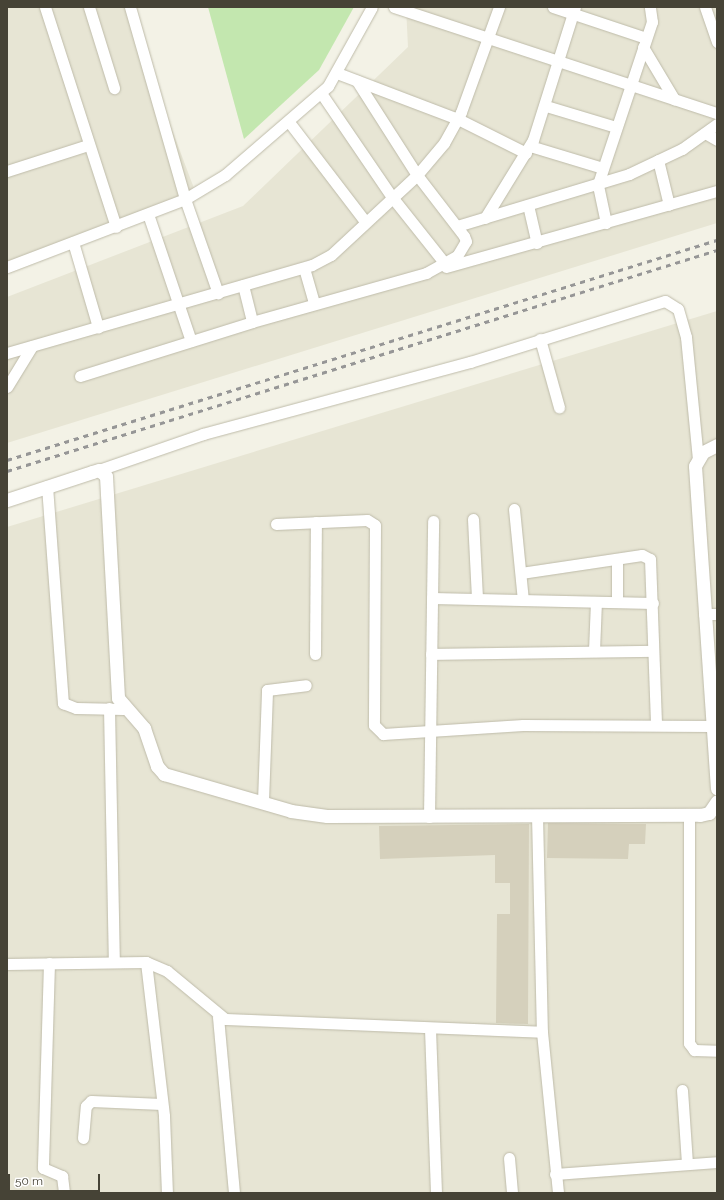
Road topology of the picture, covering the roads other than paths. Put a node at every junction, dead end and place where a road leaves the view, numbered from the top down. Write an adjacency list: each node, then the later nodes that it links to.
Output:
1 (45, 7): 30 (street)
2 (89, 7): 19 (street)
3 (130, 7): 39 (street)
4 (372, 7): 16 (street)
5 (394, 7): 11 (street)
6 (499, 7): 12 (street)
7 (553, 7): 10 (street)
8 (650, 7): 13 (street)
9 (705, 7): 14 (street)
10 (574, 11): 13 (street); 15 (street)
11 (422, 12): 12 (street)
12 (488, 40): 15 (street); 24 (street)
13 (645, 42): 18 (street); 21 (street)
14 (717, 42)
15 (560, 63): 18 (street); 22 (street)
16 (337, 73): 17 (street); 20 (street)
17 (357, 81): 24 (street); 35 (street)
18 (629, 85): 21 (street); 27 (street)
19 (114, 88)
20 (321, 93): 25 (street); 38 (street)
21 (674, 99): 23 (street)
22 (546, 106): 27 (street); 31 (street)
23 (717, 113)
24 (458, 119): 31 (street); 35 (street)
25 (289, 122): 39 (street); 44 (street)
26 (717, 124): 28 (street)
27 (616, 127): 33 (street)
28 (705, 133): 29 (street); 32 (street)
29 (717, 140)
30 (88, 145): 34 (street); 47 (street)
31 (528, 150): 33 (street); 43 (street)
32 (658, 160): 36 (street); 41 (street)
33 (603, 168): 36 (street)
34 (8, 169)
35 (417, 175): 38 (street); 46 (street)
36 (598, 184): 40 (street); 45 (street)
37 (717, 191): 41 (street)
38 (392, 197): 44 (street); 51 (street)
39 (185, 199): 42 (street); 54 (street)
40 (528, 205): 43 (street); 49 (street)
41 (668, 205): 45 (street)
42 (148, 214): 47 (street); 55 (street)
43 (485, 218): 46 (street)
44 (364, 220): 52 (street)
45 (606, 223): 49 (street)
46 (457, 226): 51 (street)
47 (116, 227): 48 (street)
48 (73, 242): 50 (street); 58 (street)
49 (537, 243): 51 (street)
50 (7, 267)
51 (442, 267): 56 (street)
52 (304, 268): 53 (street); 56 (street)
53 (243, 285): 54 (street); 57 (street)
54 (218, 292): 55 (street)
55 (180, 304): 58 (street); 60 (street)
56 (314, 304): 57 (street)
57 (252, 322): 60 (street)
58 (98, 327): 61 (street)
59 (540, 339): 65 (street); 67 (street); 68 (street)
60 (190, 341): 63 (street)
61 (32, 346): 62 (street); 64 (street)
62 (7, 353)
63 (80, 376)
64 (7, 387)
65 (559, 407)
66 (717, 445): 67 (street)
67 (698, 459): 84 (street)
68 (99, 470): 69 (street); 91 (street)
69 (47, 486): 70 (street); 90 (street)
70 (7, 500)
71 (514, 509): 77 (street)
72 (473, 519): 79 (street)
73 (316, 522): 75 (street); 87 (street); 94 (street)
74 (433, 522): 78 (street)
75 (276, 524)
76 (617, 559): 77 (street); 82 (street); 83 (street)
77 (521, 573): 80 (street)
78 (432, 598): 79 (street); 88 (street)
79 (477, 599): 80 (street)
80 (523, 600): 81 (street)
81 (596, 602): 82 (street); 85 (street)
82 (617, 602): 83 (street)
83 (653, 603): 86 (street)
84 (711, 614): 93 (street)
85 (594, 651): 86 (street); 88 (street)
86 (652, 651): 92 (street)
87 (315, 654)
88 (432, 654): 94 (street)
89 (306, 685): 96 (street)
90 (109, 708): 91 (street); 102 (street)
91 (123, 709): 96 (street)
92 (656, 724): 93 (street); 94 (street)
93 (712, 726): 95 (street)
94 (430, 733): 101 (street)
95 (717, 788)
96 (263, 801): 101 (street)
97 (717, 801): 98 (street)
98 (713, 813): 100 (street)
99 (537, 815): 100 (street); 101 (street); 108 (street)
100 (689, 815): 109 (street)
101 (429, 817)
102 (114, 960): 103 (street); 104 (street)
103 (146, 962): 106 (street); 111 (street)
104 (49, 963): 105 (street); 117 (street)
105 (7, 964)
106 (218, 1017): 107 (street); 119 (street)
107 (430, 1029): 108 (street); 120 (street)
108 (542, 1032): 116 (street)
109 (717, 1051)
110 (682, 1090): 115 (street)
111 (162, 1104): 112 (street); 118 (street)
112 (83, 1138)
113 (509, 1158): 121 (street)
114 (717, 1162): 115 (street)
115 (687, 1164): 116 (street)
116 (555, 1174): 122 (street)
117 (64, 1193)
118 (167, 1193)
119 (234, 1193)
120 (436, 1193)
121 (512, 1193)
122 (558, 1193)

